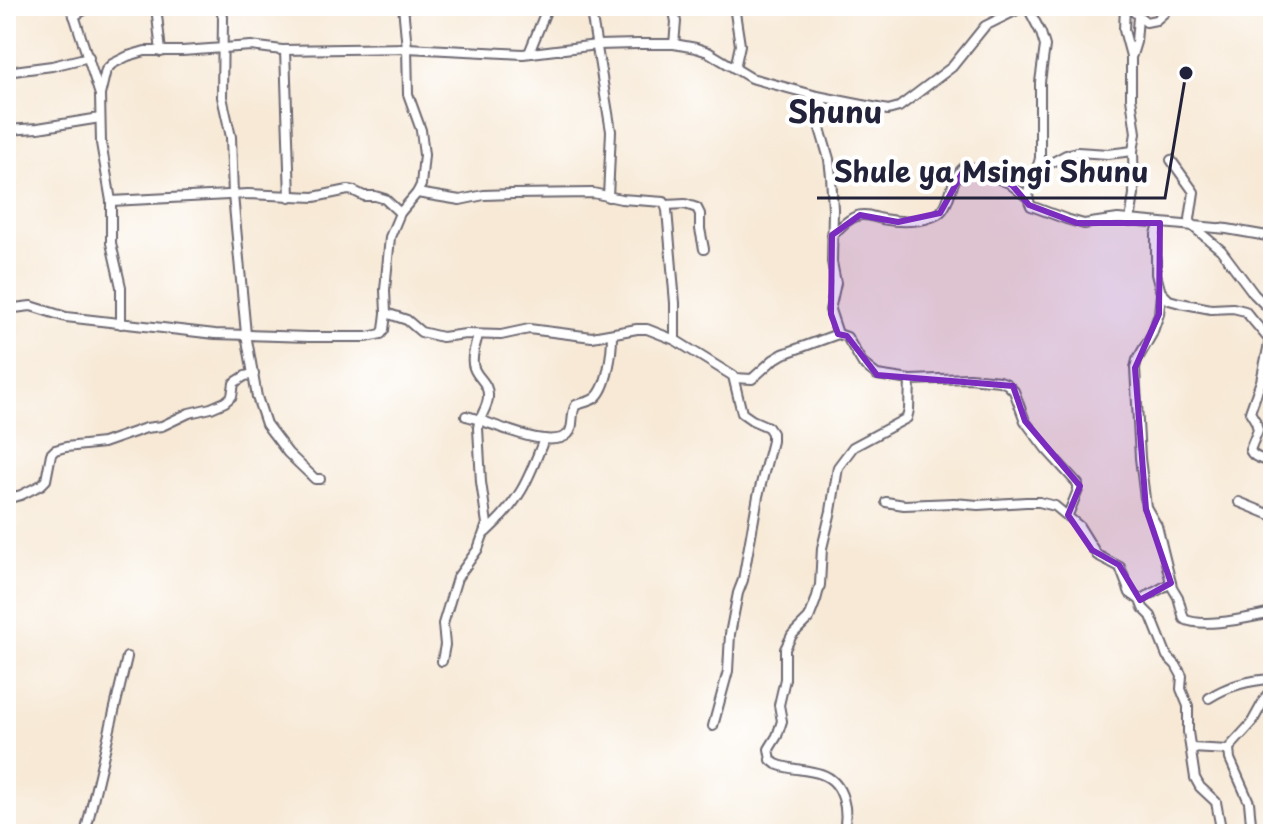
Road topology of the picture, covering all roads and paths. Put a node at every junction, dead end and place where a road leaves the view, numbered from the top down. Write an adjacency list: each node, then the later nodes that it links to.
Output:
1 (91, 6): 12 (street)
2 (156, 6): 19 (street)
3 (220, 6): 17 (street)
4 (403, 6): 16 (street)
5 (548, 6): 20 (street)
6 (590, 6): 15 (street)
7 (673, 6): 14 (street)
8 (734, 6): 23 (street)
9 (1026, 6): 28 (street); 33 (street)
10 (1126, 6): 13 (street); 21 (street)
11 (1165, 6): 13 (street)
12 (73, 11): 22 (street)
13 (1138, 17): 21 (street)
14 (674, 44): 15 (street); 23 (street)
15 (597, 45): 20 (street); 37 (street)
16 (407, 48): 18 (street); 20 (street); 34 (street)
17 (223, 49): 18 (street); 19 (street); 35 (street)
18 (285, 50): 36 (street)
19 (161, 52): 24 (street)
20 (529, 53)
21 (1131, 56): 31 (street)
22 (89, 57): 25 (street); 26 (street)
23 (735, 68): 28 (street)
24 (106, 70): 26 (street); 27 (street)
25 (6, 72)
26 (94, 73): 27 (street)
27 (100, 95): 29 (street)
28 (817, 96): 45 (street)
29 (100, 118): 30 (street); 39 (street)
30 (6, 130)
31 (1133, 151): 33 (street); 42 (street)
32 (1171, 160): 44 (street)
33 (1038, 170): 38 (street)
34 (417, 193): 37 (street); 41 (street)
35 (233, 195): 36 (street); 39 (street); 55 (street)
36 (290, 197): 41 (street)
37 (608, 197): 40 (street)
38 (1027, 197): 42 (street); 45 (street)
39 (111, 201): 54 (street)
40 (666, 205): 47 (street); 59 (street)
41 (400, 213): 52 (street)
42 (1130, 221): 43 (street)
43 (1160, 223): 44 (street); 48 (street)
44 (1191, 225): 46 (street); 49 (street)
45 (832, 235): 56 (street)
46 (1273, 237)
47 (704, 249)
48 (1161, 292): 51 (street); 75 (street)
49 (1254, 294): 51 (street); 53 (street)
50 (6, 309): 54 (street)
51 (1245, 311): 60 (street)
52 (386, 313): 55 (street); 57 (street)
53 (1273, 313)
54 (121, 324): 55 (street)
55 (246, 334): 61 (street)
56 (838, 334): 62 (street); 63 (street)
57 (478, 335): 58 (street); 65 (street)
58 (612, 335): 59 (street); 66 (street)
59 (675, 340): 62 (street)
60 (1271, 342): 67 (street)
61 (254, 374): 68 (street); 69 (street)
62 (734, 378): 83 (street)
63 (910, 380): 73 (street); 87 (street)
64 (466, 416): 65 (street)
65 (479, 419): 66 (street); 74 (street)
66 (544, 439): 74 (street)
67 (1273, 465)
68 (320, 479)
69 (6, 499)
70 (886, 502): 73 (street)
71 (1239, 502): 72 (street)
72 (1273, 514)
73 (1068, 515): 76 (street)
74 (485, 532): 79 (street)
75 (1171, 583): 76 (street); 77 (street)
76 (1140, 600): 84 (street)
77 (1273, 613)
78 (127, 657): 86 (street)
79 (442, 661)
80 (1273, 679): 82 (street)
81 (1273, 690): 85 (street)
82 (1209, 698)
83 (713, 726)
84 (1191, 748): 85 (street); 88 (street)
85 (1229, 750): 89 (street)
86 (85, 834)
87 (843, 834)
88 (1222, 834)
89 (1252, 834)

